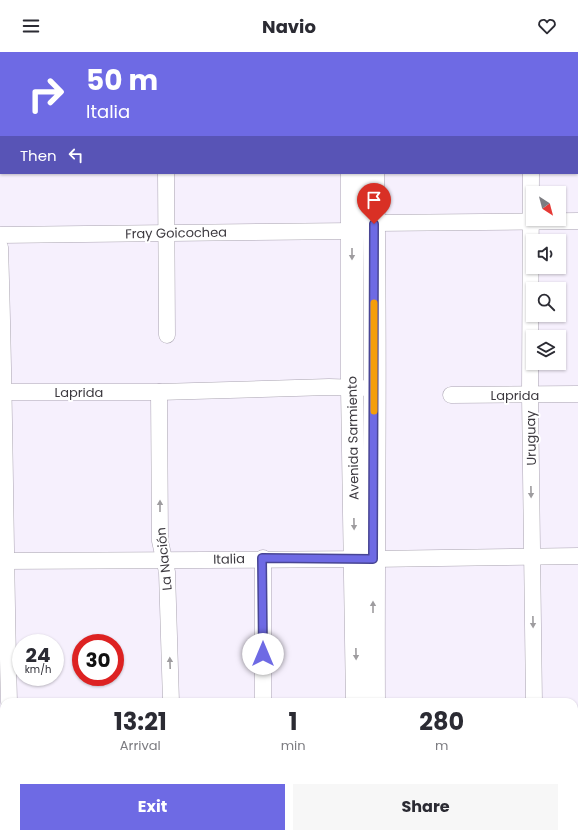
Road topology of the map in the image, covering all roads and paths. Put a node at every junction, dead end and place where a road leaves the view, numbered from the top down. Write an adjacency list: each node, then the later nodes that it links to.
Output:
1 (166, 174): 12 (street)
2 (352, 174): 11 (main road, Avenida Sarmiento)
3 (373, 174): 9 (main road, Avenida Sarmiento)
4 (531, 174): 5 (street, Uruguay)
5 (531, 186)
6 (526, 221): 9 (street)
7 (566, 221): 8 (street)
8 (578, 221)
9 (374, 224): 17 (main road, Avenida Sarmiento)
10 (531, 226): 22 (street, Uruguay)
11 (352, 230): 12 (street, Fray Goicochea); 16 (main road, Avenida Sarmiento, one-way to 16)
12 (167, 233): 13 (street, Fray Goicochea); 15 (street)
13 (0, 235)
14 (0, 248): 18 (street)
15 (167, 335)
16 (352, 388): 17 (street, Laprida); 19 (street, Laprida); 27 (main road, Avenida Sarmiento, one-way to 27)
17 (375, 389): 27 (main road, Avenida Sarmiento)
18 (2, 392): 19 (street, Laprida); 28 (street)
19 (159, 392): 26 (street, La Nación, one-way to 19)
20 (578, 394): 22 (street, Laprida)
21 (451, 395): 22 (street, Laprida)
22 (530, 395): 24 (street, Uruguay, one-way to 24)
23 (578, 556): 24 (street, Italia)
24 (532, 557): 27 (street, Italia); 34 (street, Uruguay, one-way to 34)
25 (262, 558): 26 (street, Italia); 27 (street, Italia); 31 (street)
26 (164, 559): 28 (street, Italia); 30 (street, La Nación, one-way to 26)
27 (364, 559): 32 (main road, Avenida Sarmiento, one-way to 32); 33 (main road, Avenida Sarmiento, one-way to 27)
28 (3, 561): 29 (street)
29 (9, 698)
30 (172, 698)
31 (263, 698)
32 (357, 698)
33 (374, 698)
34 (534, 698)

